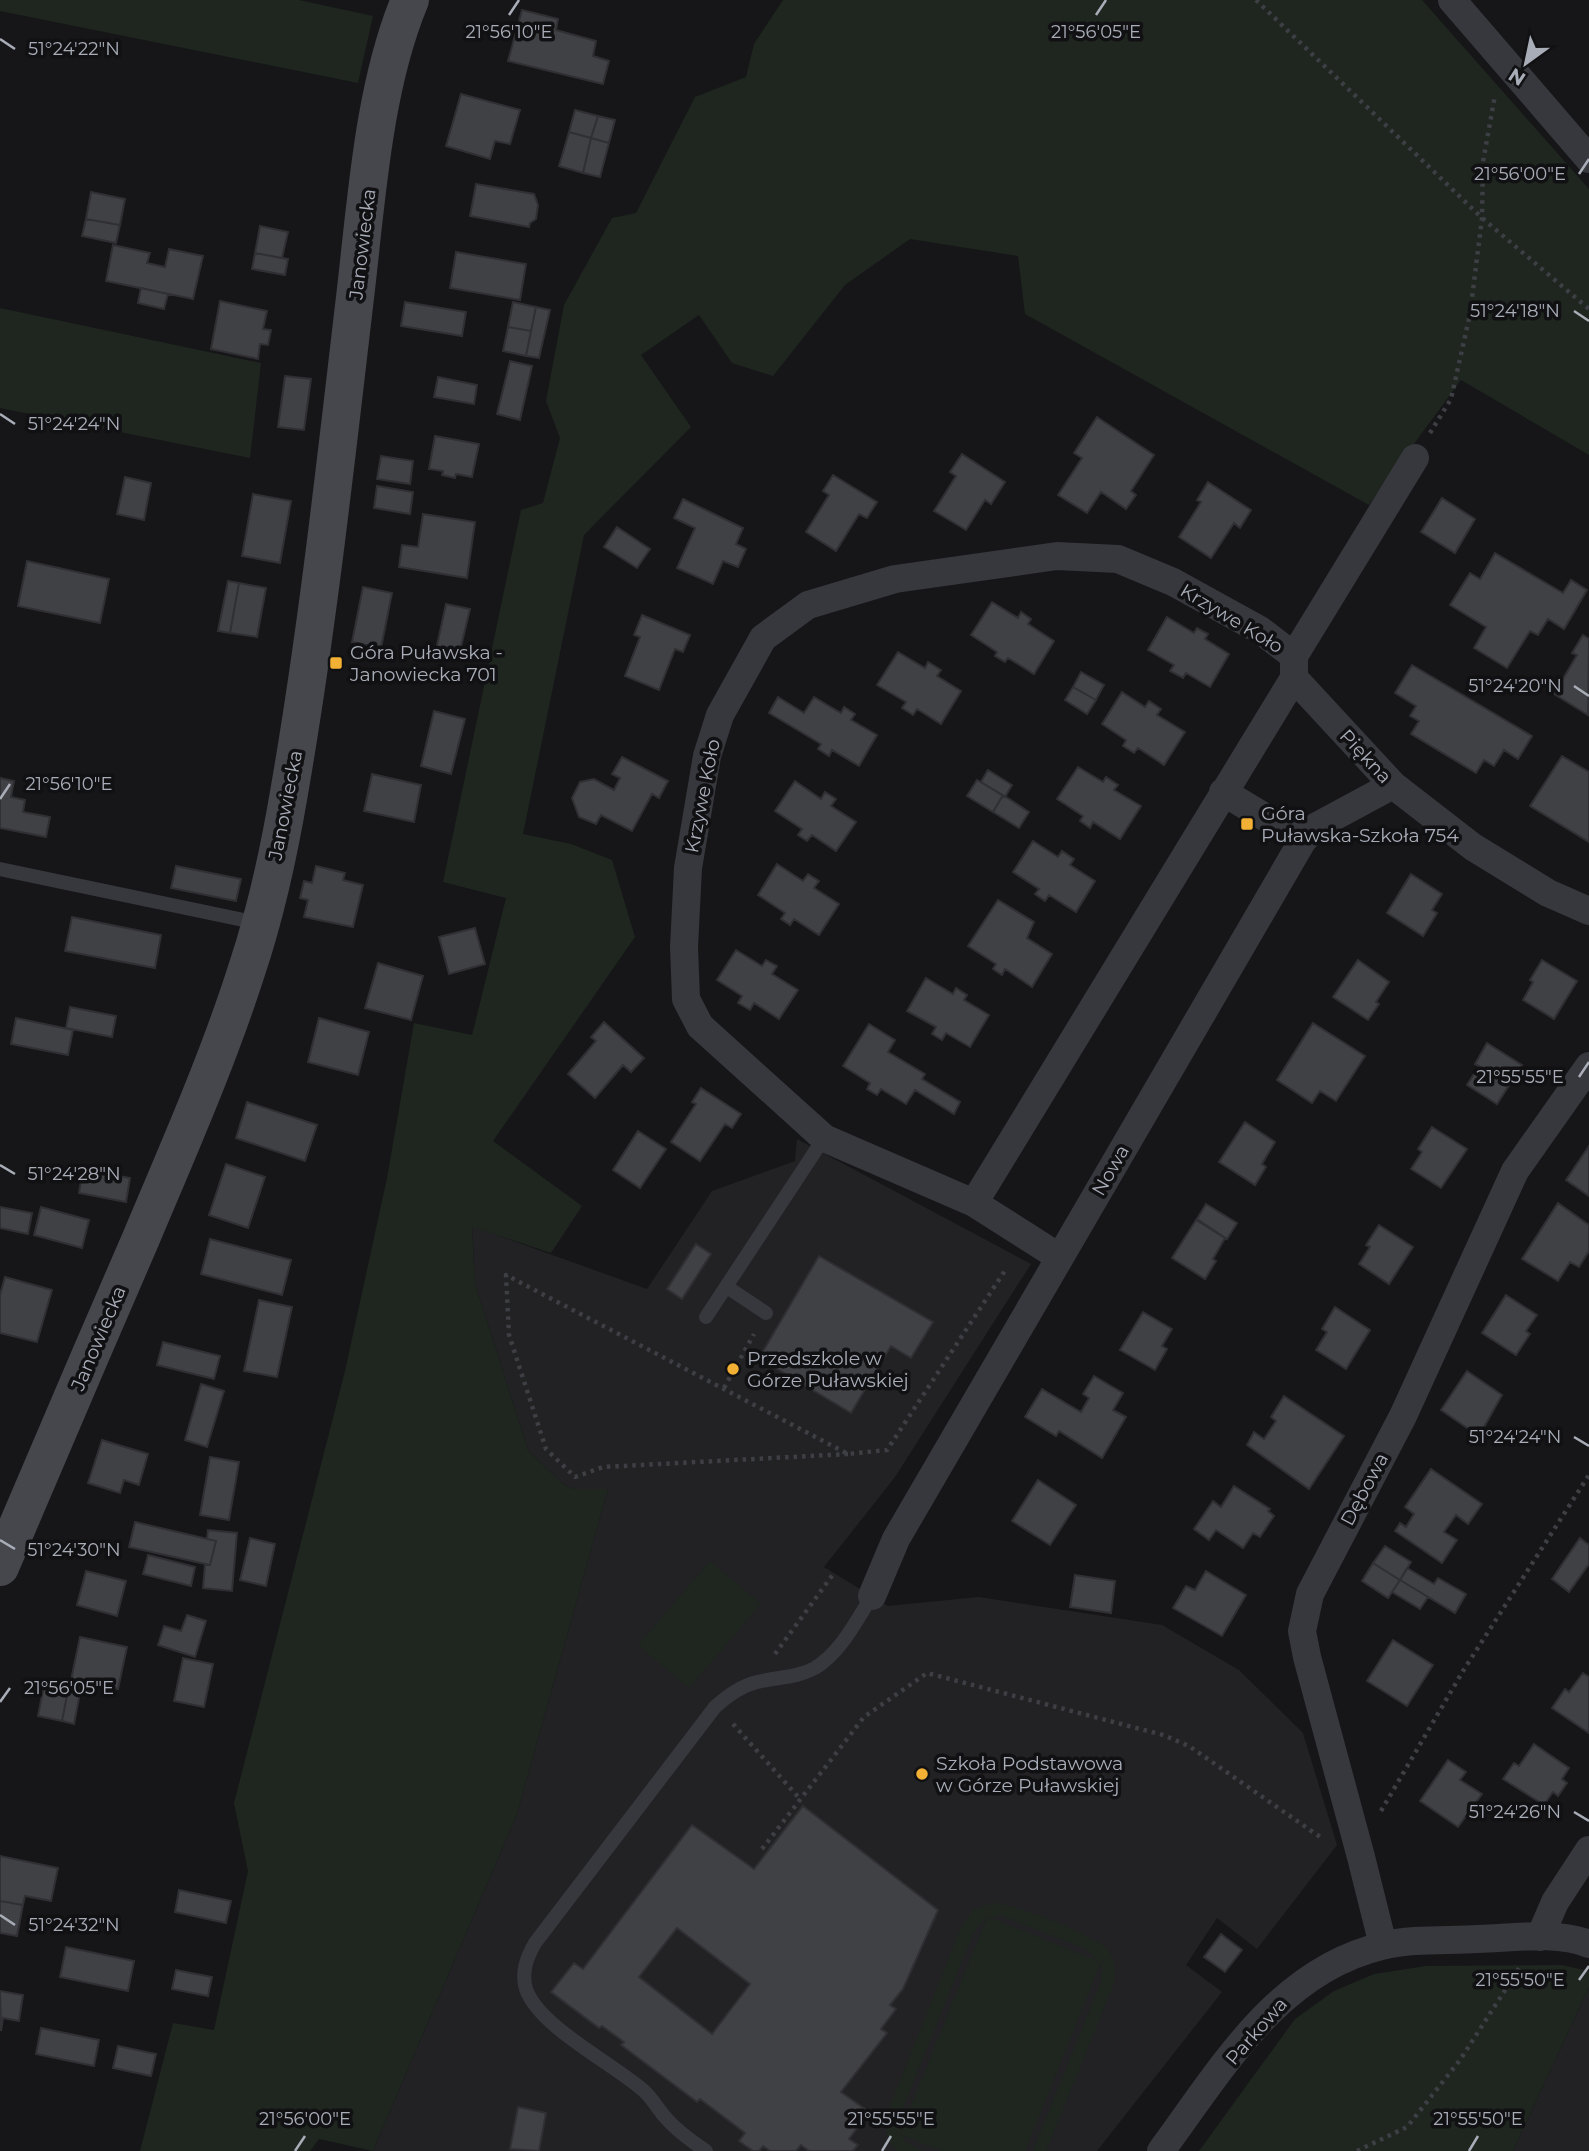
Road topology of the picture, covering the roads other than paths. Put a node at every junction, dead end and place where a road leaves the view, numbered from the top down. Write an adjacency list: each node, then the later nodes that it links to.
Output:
1 (410, 0): 11 (street, Janowiecka)
2 (1452, 0): 3 (street)
3 (1589, 159)
4 (1415, 458): 5 (street)
5 (1294, 667): 6 (street, Piękna); 7 (street, Krzywe Koło); 13 (street, Krzywe Koło)
6 (1393, 785): 8 (street, Nowa); 10 (street, Piękna)
7 (1223, 792): 8 (street); 14 (street, Krzywe Koło)
8 (1303, 840): 15 (street, Nowa)
9 (0, 869): 11 (lane)
10 (1589, 911)
11 (260, 923): 19 (street, Janowiecka)
12 (1589, 1066): 24 (street, Dębowa)
13 (824, 1138): 14 (street, Krzywe Koło); 16 (lane)
14 (974, 1203): 15 (street, Krzywe Koło)
15 (1059, 1257): 20 (street, Nowa)
16 (727, 1287): 17 (lane); 18 (lane)
17 (766, 1313)
18 (706, 1317)
19 (0, 1567)
20 (872, 1596): 25 (lane)
21 (1589, 1850): 22 (street)
22 (1540, 1937): 23 (street, Parkowa); 24 (street, Parkowa)
23 (1589, 1944)
24 (1383, 1945): 26 (street, Parkowa)
25 (706, 2151)
26 (1161, 2151)

